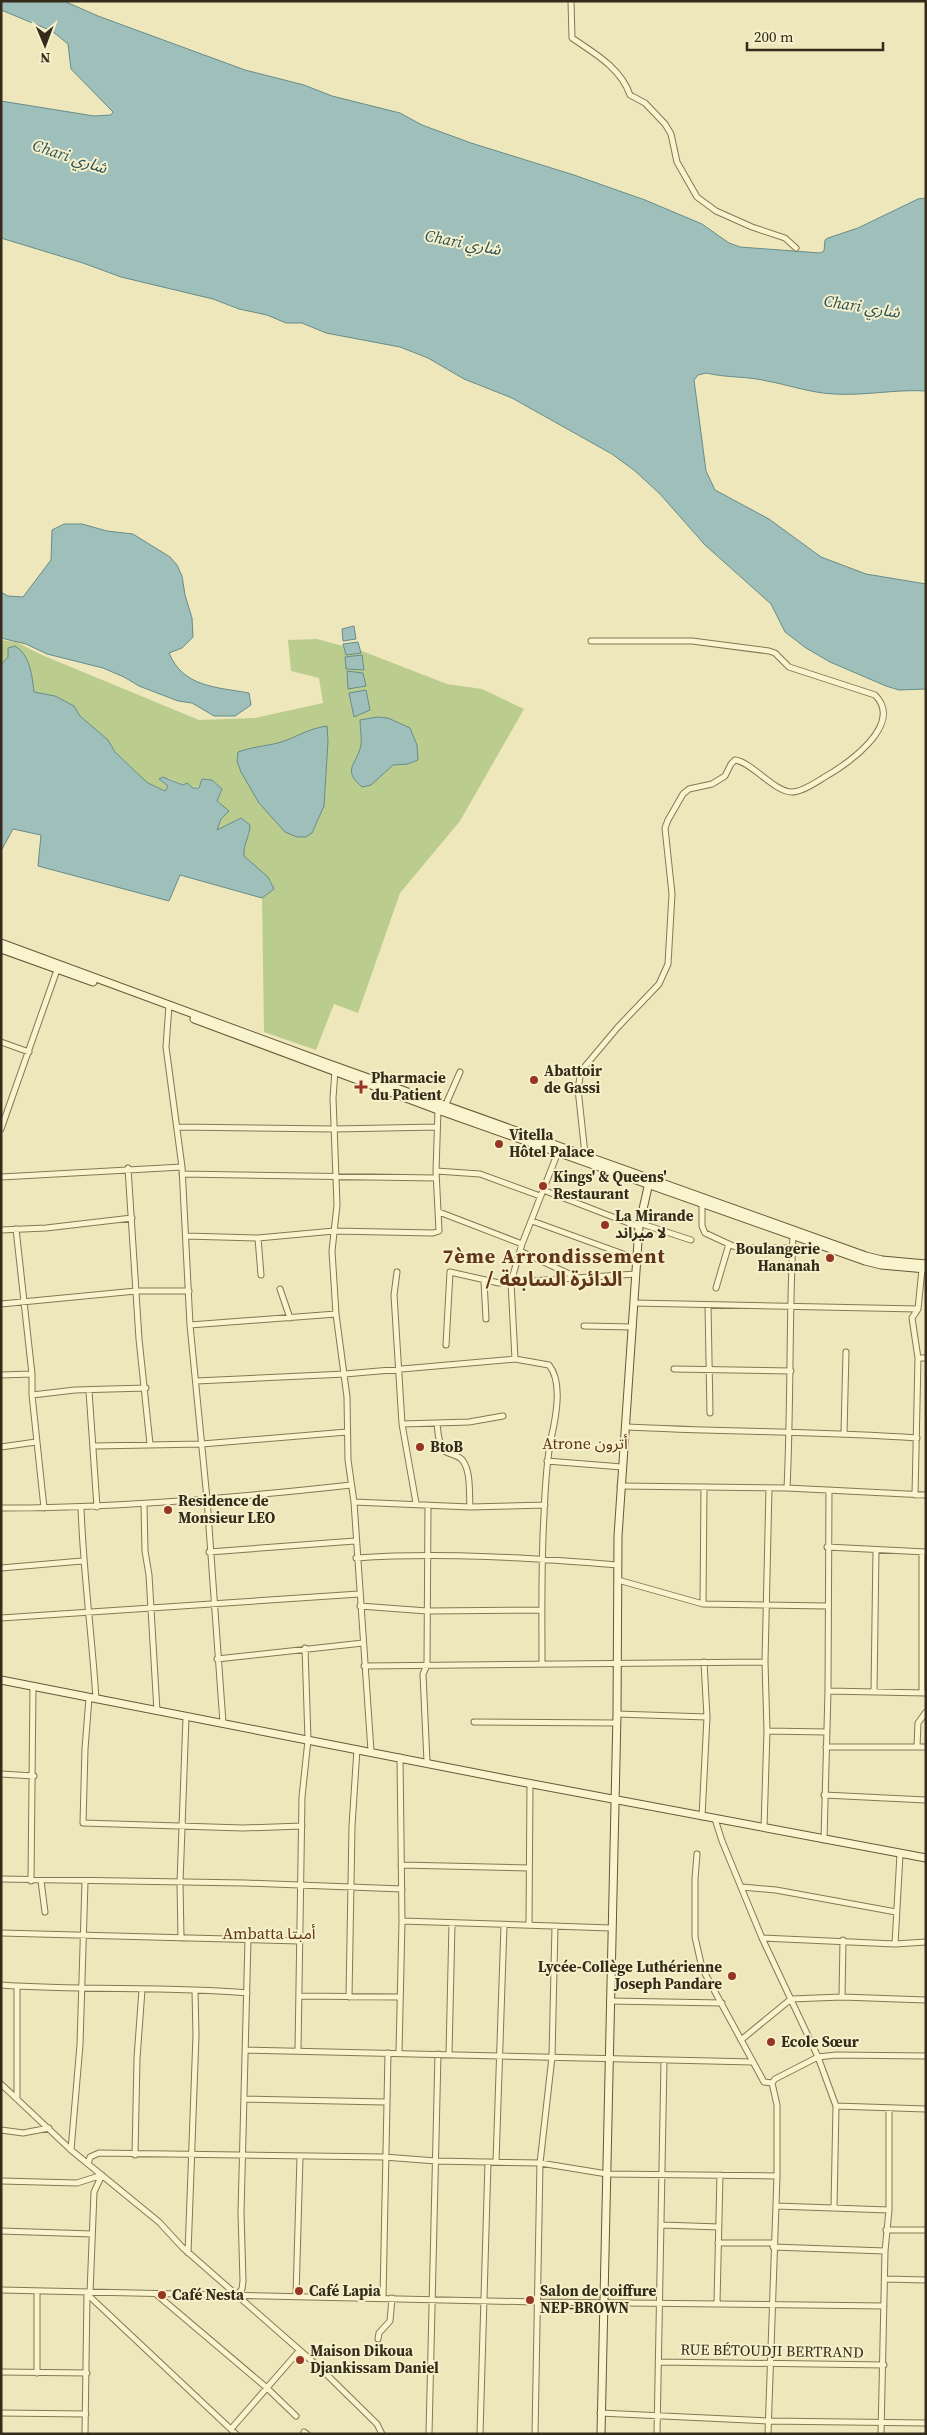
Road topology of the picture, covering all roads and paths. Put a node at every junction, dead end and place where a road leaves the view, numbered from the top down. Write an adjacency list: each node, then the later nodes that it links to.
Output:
1 (571, 1): 2 (street)
2 (796, 248)
3 (590, 641): 19 (street)
4 (1, 943): 7 (street)
5 (1, 949): 6 (street)
6 (57, 970): 7 (street); 9 (street)
7 (169, 1007): 10 (street); 12 (street); 14 (street)
8 (1, 1042): 9 (street)
9 (29, 1052): 16 (street)
10 (335, 1071): 13 (street); 17 (street)
11 (460, 1072): 12 (street)
12 (446, 1104): 19 (street)
13 (438, 1110): 15 (street); 18 (street)
14 (177, 1127): 17 (street); 20 (street)
15 (437, 1127): 17 (street); 22 (street)
16 (1, 1129)
17 (334, 1129): 25 (street)
18 (558, 1152): 27 (street); 28 (street)
19 (585, 1154): 27 (street)
20 (182, 1167): 21 (street); 23 (street)
21 (128, 1168): 24 (street); 32 (street)
22 (436, 1171): 26 (street); 29 (street)
23 (182, 1174): 25 (street); 38 (street)
24 (1, 1177)
25 (337, 1177): 26 (street); 37 (street)
26 (436, 1178): 31 (street)
27 (648, 1181): 30 (street); 34 (street); 47 (street)
28 (543, 1190): 29 (street); 34 (street)
29 (540, 1196): 33 (street)
30 (702, 1203): 39 (street); 43 (street)
31 (440, 1212): 37 (street); 42 (street)
32 (132, 1218): 35 (street); 56 (street)
33 (532, 1221): 42 (street); 46 (street)
34 (639, 1225): 41 (street); 46 (street)
35 (16, 1229): 36 (street); 58 (street)
36 (1, 1230)
37 (334, 1231): 40 (street); 64 (street)
38 (186, 1236): 40 (street); 57 (street)
39 (794, 1236): 44 (street); 47 (street)
40 (258, 1238): 50 (street)
41 (691, 1240)
42 (522, 1244): 45 (street)
43 (729, 1244): 44 (street); 54 (street)
44 (793, 1248): 62 (street)
45 (520, 1251): 51 (street); 53 (street)
46 (637, 1259): 49 (street)
47 (924, 1267): 63 (street)
48 (397, 1272): 75 (street)
49 (636, 1274): 51 (street); 59 (street)
50 (261, 1275)
51 (578, 1278): 53 (street)
52 (484, 1281): 53 (street); 66 (street); 70 (street)
53 (510, 1282): 74 (street)
54 (716, 1288)
55 (280, 1289): 65 (street)
56 (136, 1291): 57 (street); 58 (street); 83 (street)
57 (189, 1291): 67 (street)
58 (25, 1302): 60 (street); 79 (street)
59 (634, 1303): 61 (street); 69 (street)
60 (1, 1304)
61 (708, 1305): 62 (street); 77 (street)
62 (790, 1306): 63 (street); 78 (street)
63 (918, 1309): 72 (street)
64 (336, 1314): 65 (street); 80 (street)
65 (290, 1318): 67 (street)
66 (486, 1319)
67 (190, 1325): 82 (street)
68 (584, 1326): 69 (street)
69 (632, 1327): 90 (street)
70 (446, 1345)
71 (846, 1352): 93 (street)
72 (918, 1358): 73 (street); 94 (street)
73 (926, 1358)
74 (515, 1359): 75 (street); 100 (street)
75 (400, 1368): 80 (street); 89 (street)
76 (674, 1369): 77 (street)
77 (708, 1370): 78 (street); 86 (street)
78 (791, 1370): 91 (street)
79 (32, 1374): 81 (street); 85 (street)
80 (345, 1374): 82 (street); 92 (street)
81 (1, 1375)
82 (196, 1381): 97 (street)
83 (146, 1388): 84 (street); 96 (street)
84 (89, 1391): 85 (street); 98 (street)
85 (32, 1394): 95 (street)
86 (710, 1413)
87 (502, 1416): 88 (street)
88 (437, 1423): 89 (street); 118 (street)
89 (402, 1424): 112 (street)
90 (627, 1427): 91 (street); 101 (street)
91 (790, 1431): 93 (street); 106 (street)
92 (347, 1432): 97 (street); 102 (street)
93 (844, 1433): 94 (street)
94 (917, 1438): 108 (street)
95 (36, 1442): 99 (street); 120 (street)
96 (150, 1444): 97 (street); 98 (street)
97 (202, 1444): 110 (street)
98 (94, 1446): 117 (street)
99 (1, 1447)
100 (547, 1462): 101 (street); 115 (street)
101 (622, 1467): 103 (street)
102 (350, 1485): 110 (street); 111 (street)
103 (620, 1486): 104 (street); 130 (street)
104 (704, 1487): 105 (street); 135 (street)
105 (769, 1488): 106 (street); 136 (street)
106 (787, 1488): 107 (street)
107 (829, 1490): 108 (street); 122 (street)
108 (915, 1495): 109 (street)
109 (926, 1495)
110 (207, 1499): 113 (street); 124 (street)
111 (354, 1502): 112 (street); 121 (street)
112 (416, 1503): 114 (street)
113 (144, 1504): 117 (street); 139 (street)
114 (428, 1505): 118 (street); 126 (street)
115 (545, 1505): 118 (street); 128 (street)
116 (81, 1507): 117 (street); 120 (street); 129 (street)
117 (96, 1507)
118 (470, 1507)
119 (1, 1508): 120 (street)
120 (44, 1508)
121 (355, 1541): 124 (street); 127 (street)
122 (828, 1548): 123 (street); 138 (street)
123 (876, 1550): 125 (street); 156 (street)
124 (209, 1552): 134 (street)
125 (924, 1552): 157 (street)
126 (429, 1557): 127 (street); 128 (street); 140 (street)
127 (356, 1558): 133 (street)
128 (542, 1558): 130 (street); 141 (street)
129 (82, 1561): 131 (street); 142 (street)
130 (618, 1566): 132 (street)
131 (1, 1568)
132 (618, 1580): 135 (street); 147 (street)
133 (359, 1594): 134 (street); 137 (street)
134 (214, 1604): 139 (street); 146 (street)
135 (703, 1604): 136 (street)
136 (767, 1604): 138 (street); 149 (street)
137 (360, 1606): 140 (street); 144 (street)
138 (828, 1606): 155 (street)
139 (152, 1608): 142 (street); 159 (street)
140 (427, 1610): 141 (street); 151 (street)
141 (542, 1610): 150 (street)
142 (90, 1612): 143 (street); 158 (street)
143 (1, 1618)
144 (363, 1643): 145 (street); 152 (street)
145 (305, 1648): 146 (street); 169 (street)
146 (217, 1659): 165 (street)
147 (617, 1662): 148 (street); 150 (street); 161 (street)
148 (704, 1662): 149 (street); 163 (street)
149 (765, 1662): 167 (street)
150 (542, 1664): 151 (street)
151 (427, 1665): 152 (street); 176 (street)
152 (364, 1666): 174 (street)
153 (1, 1680): 154 (street)
154 (33, 1686): 158 (street); 178 (street)
155 (828, 1691): 156 (street); 168 (street)
156 (874, 1691): 157 (street)
157 (924, 1693)
158 (93, 1699): 159 (street); 185 (street)
159 (157, 1711): 162 (street)
160 (926, 1712): 171 (street)
161 (617, 1714): 163 (street); 166 (street)
162 (186, 1717): 165 (street); 185 (street)
163 (707, 1717): 183 (street)
164 (474, 1722): 166 (street)
165 (223, 1723): 169 (street)
166 (616, 1723): 181 (street)
167 (767, 1731): 168 (street); 187 (street)
168 (826, 1732): 170 (street)
169 (308, 1740): 173 (street); 186 (street)
170 (826, 1747): 171 (street); 180 (street)
171 (917, 1747): 172 (street)
172 (926, 1747)
173 (357, 1749): 174 (street); 201 (street)
174 (371, 1751): 175 (street)
175 (400, 1757): 176 (street); 192 (street)
176 (427, 1762): 179 (street)
177 (1, 1774): 178 (street)
178 (34, 1776): 195 (street)
179 (530, 1784): 181 (street); 193 (street)
180 (824, 1795): 182 (street); 188 (street)
181 (614, 1800): 183 (street); 210 (street)
182 (926, 1800)
183 (702, 1817): 184 (street)
184 (715, 1819): 187 (street); 200 (street)
185 (183, 1825): 186 (street); 198 (street)
186 (302, 1826): 199 (street)
187 (764, 1828): 188 (street)
188 (824, 1840): 190 (street)
189 (697, 1854): 233 (street)
190 (900, 1854): 191 (street); 204 (street)
191 (926, 1858)
192 (401, 1865): 193 (street); 202 (street)
193 (529, 1868): 208 (street)
194 (1, 1879): 195 (street)
195 (32, 1880): 196 (street)
196 (41, 1881): 197 (street); 203 (street)
197 (85, 1882): 198 (street); 212 (street)
198 (180, 1883): 199 (street); 213 (street)
199 (300, 1886): 201 (street); 217 (street)
200 (742, 1887): 204 (street); 214 (street)
201 (350, 1888): 202 (street); 227 (street)
202 (402, 1889): 205 (street)
203 (45, 1912)
204 (896, 1912): 219 (street)
205 (402, 1922): 206 (street); 228 (street)
206 (452, 1923): 207 (street); 240 (street)
207 (504, 1925): 208 (street); 241 (street)
208 (529, 1925): 209 (street)
209 (555, 1926): 210 (street); 244 (street)
210 (612, 1928): 232 (street)
211 (1, 1933): 212 (street)
212 (83, 1936): 213 (street); 222 (street)
213 (181, 1938): 215 (street)
214 (762, 1938): 216 (street); 230 (street)
215 (248, 1939): 217 (street); 225 (street)
216 (843, 1940): 219 (street); 229 (street)
217 (299, 1941): 226 (street)
218 (926, 1942): 219 (street)
219 (895, 1944)
220 (1, 1985): 221 (street)
221 (17, 1986): 222 (street); 250 (street)
222 (82, 1989): 223 (street); 258 (street)
223 (142, 1990): 224 (street); 259 (street)
224 (195, 1991): 225 (street); 260 (street)
225 (247, 1993): 235 (street)
226 (299, 1996): 227 (street); 236 (street)
227 (349, 1997): 228 (street)
228 (399, 1997): 238 (street)
229 (842, 1997): 230 (street); 231 (street)
230 (791, 1999): 234 (street); 243 (street)
231 (926, 2000)
232 (610, 2002): 233 (street); 245 (street)
233 (722, 2003): 234 (street)
234 (741, 2040): 247 (street)
235 (246, 2050): 236 (street); 251 (street)
236 (298, 2050): 237 (street)
237 (388, 2053): 238 (street); 252 (street)
238 (398, 2053): 239 (street)
239 (438, 2054): 240 (street); 264 (street)
240 (449, 2054): 241 (street)
241 (500, 2055): 244 (street); 266 (street)
242 (926, 2056): 243 (street)
243 (818, 2057): 248 (street); 253 (street)
244 (552, 2058): 245 (street); 267 (street)
245 (608, 2059): 246 (street); 269 (street)
246 (664, 2061): 247 (street); 270 (street)
247 (753, 2062): 248 (street)
248 (772, 2083): 273 (street)
249 (1, 2084): 250 (street)
250 (16, 2098): 256 (street)
251 (246, 2099): 252 (street); 261 (street)
252 (386, 2102): 263 (street)
253 (836, 2106): 254 (street); 276 (street)
254 (888, 2108): 255 (street); 277 (street)
255 (926, 2109)
256 (49, 2128): 257 (street); 258 (street)
257 (1, 2130)
258 (71, 2150): 268 (street)
259 (135, 2154): 260 (street); 268 (street)
260 (193, 2154): 261 (street); 287 (street)
261 (242, 2155): 262 (street); 294 (street)
262 (300, 2157): 263 (street); 295 (street)
263 (384, 2157): 264 (street); 296 (street)
264 (436, 2161): 265 (street); 298 (street)
265 (488, 2162): 266 (street); 299 (street)
266 (496, 2162): 267 (street)
267 (540, 2163): 269 (street); 300 (street)
268 (88, 2164): 271 (street)
269 (607, 2174): 270 (street); 301 (street)
270 (662, 2174): 272 (street); 278 (street)
271 (102, 2175): 274 (street); 283 (street); 287 (street)
272 (720, 2175): 273 (street); 279 (street)
273 (777, 2176): 275 (street)
274 (1, 2181)
275 (776, 2206): 276 (street); 285 (street)
276 (834, 2207): 277 (street)
277 (889, 2210): 280 (street)
278 (662, 2225): 279 (street); 302 (street)
279 (720, 2227): 284 (street)
280 (886, 2230): 281 (street); 286 (street)
281 (926, 2230)
282 (1, 2231): 283 (street)
283 (92, 2234): 293 (street)
284 (718, 2243): 285 (street); 303 (street)
285 (773, 2245): 286 (street); 304 (street)
286 (886, 2251): 288 (street)
287 (188, 2253): 294 (street)
288 (886, 2279): 289 (street); 305 (street)
289 (926, 2280)
290 (1, 2290): 291 (street)
291 (37, 2291): 293 (street); 312 (street)
292 (156, 2293): 293 (street); 294 (street); 314 (street)
293 (88, 2294): 313 (street); 323 (street)
294 (237, 2295): 295 (street); 307 (street)
295 (296, 2296): 296 (street)
296 (383, 2298): 297 (street)
297 (392, 2298): 298 (street); 306 (street)
298 (431, 2300): 299 (street); 327 (street)
299 (484, 2300): 300 (street); 328 (street)
300 (537, 2302): 301 (street); 329 (street)
301 (603, 2302): 302 (street); 316 (street)
302 (659, 2302): 303 (street); 308 (street)
303 (718, 2303): 304 (street)
304 (772, 2306): 305 (street); 309 (street)
305 (884, 2306): 310 (street)
306 (378, 2339)
307 (299, 2351): 314 (street); 326 (street)
308 (659, 2362): 309 (street, RUE BÉTOUDJI BERTRAND); 319 (street)
309 (772, 2364): 310 (street, RUE BÉTOUDJI BERTRAND); 320 (street)
310 (884, 2366): 321 (street)
311 (1, 2372): 312 (street)
312 (37, 2373): 313 (street)
313 (87, 2373): 317 (street)
314 (267, 2388): 318 (street); 323 (street)
315 (1, 2413): 317 (street)
316 (600, 2413): 319 (street); 330 (street)
317 (86, 2414): 324 (street)
318 (296, 2416)
319 (657, 2417): 320 (street); 331 (street)
320 (768, 2421): 321 (street); 332 (street)
321 (881, 2421): 322 (street); 333 (street)
322 (926, 2423)
323 (231, 2429): 325 (street)
324 (86, 2434)
325 (236, 2434)
326 (382, 2434)
327 (429, 2434)
328 (480, 2434)
329 (534, 2434)
330 (601, 2434)
331 (657, 2434)
332 (768, 2434)
333 (882, 2434)

